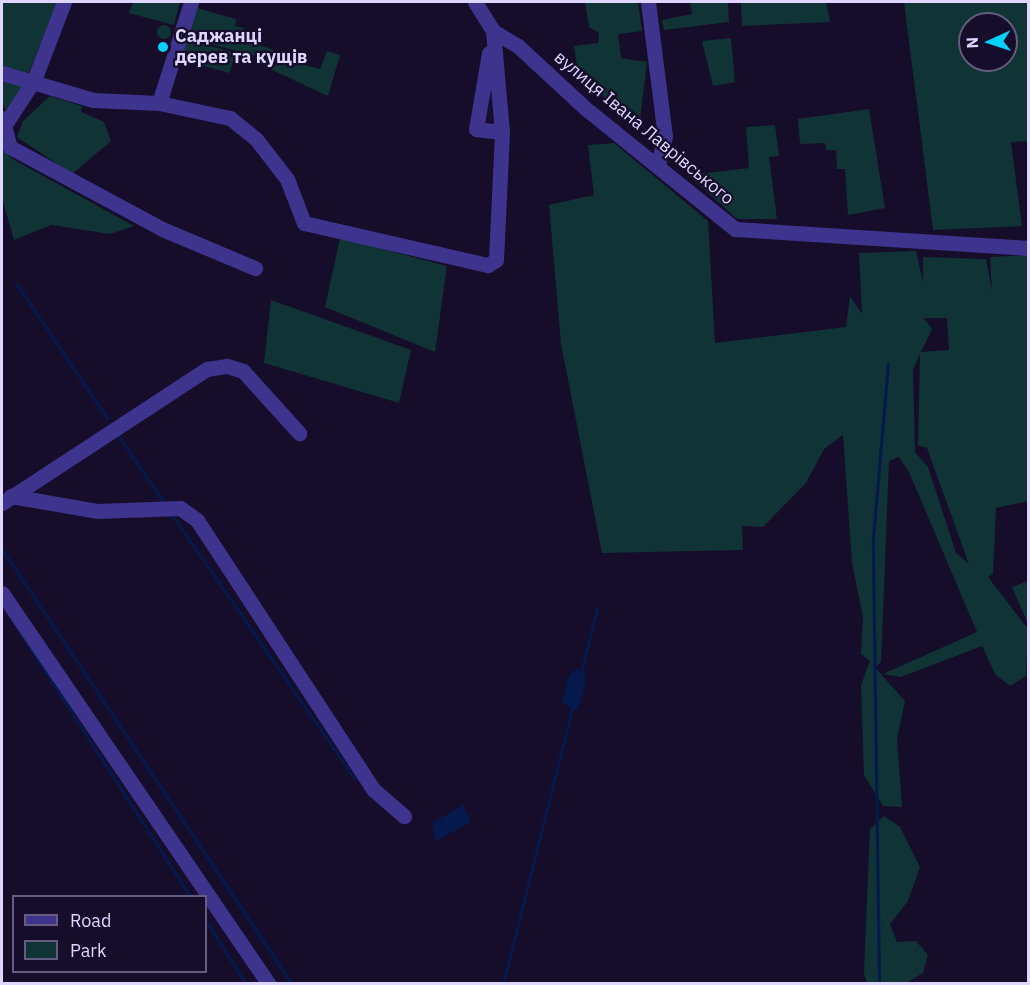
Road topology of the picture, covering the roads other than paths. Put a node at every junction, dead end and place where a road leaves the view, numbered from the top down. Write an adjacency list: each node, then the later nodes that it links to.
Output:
1 (64, 2): 7 (street)
2 (191, 2): 8 (street)
3 (475, 2): 5 (street, вулиця Івана Лаврівського)
4 (648, 2): 11 (street)
5 (492, 38): 10 (street); 10 (street); 11 (street, вулиця Івана Лаврівського)
6 (2, 73): 7 (street)
7 (34, 80): 8 (street); 9 (street)
8 (159, 103): 10 (street)
9 (3, 122): 13 (street)
10 (502, 132)
11 (658, 164): 12 (street, вулиця Івана Лаврівського)
12 (1029, 248)
13 (255, 268)
14 (299, 433): 15 (street)
15 (7, 500): 17 (street)
16 (2, 593): 18 (street)
17 (404, 816)
18 (269, 984)

